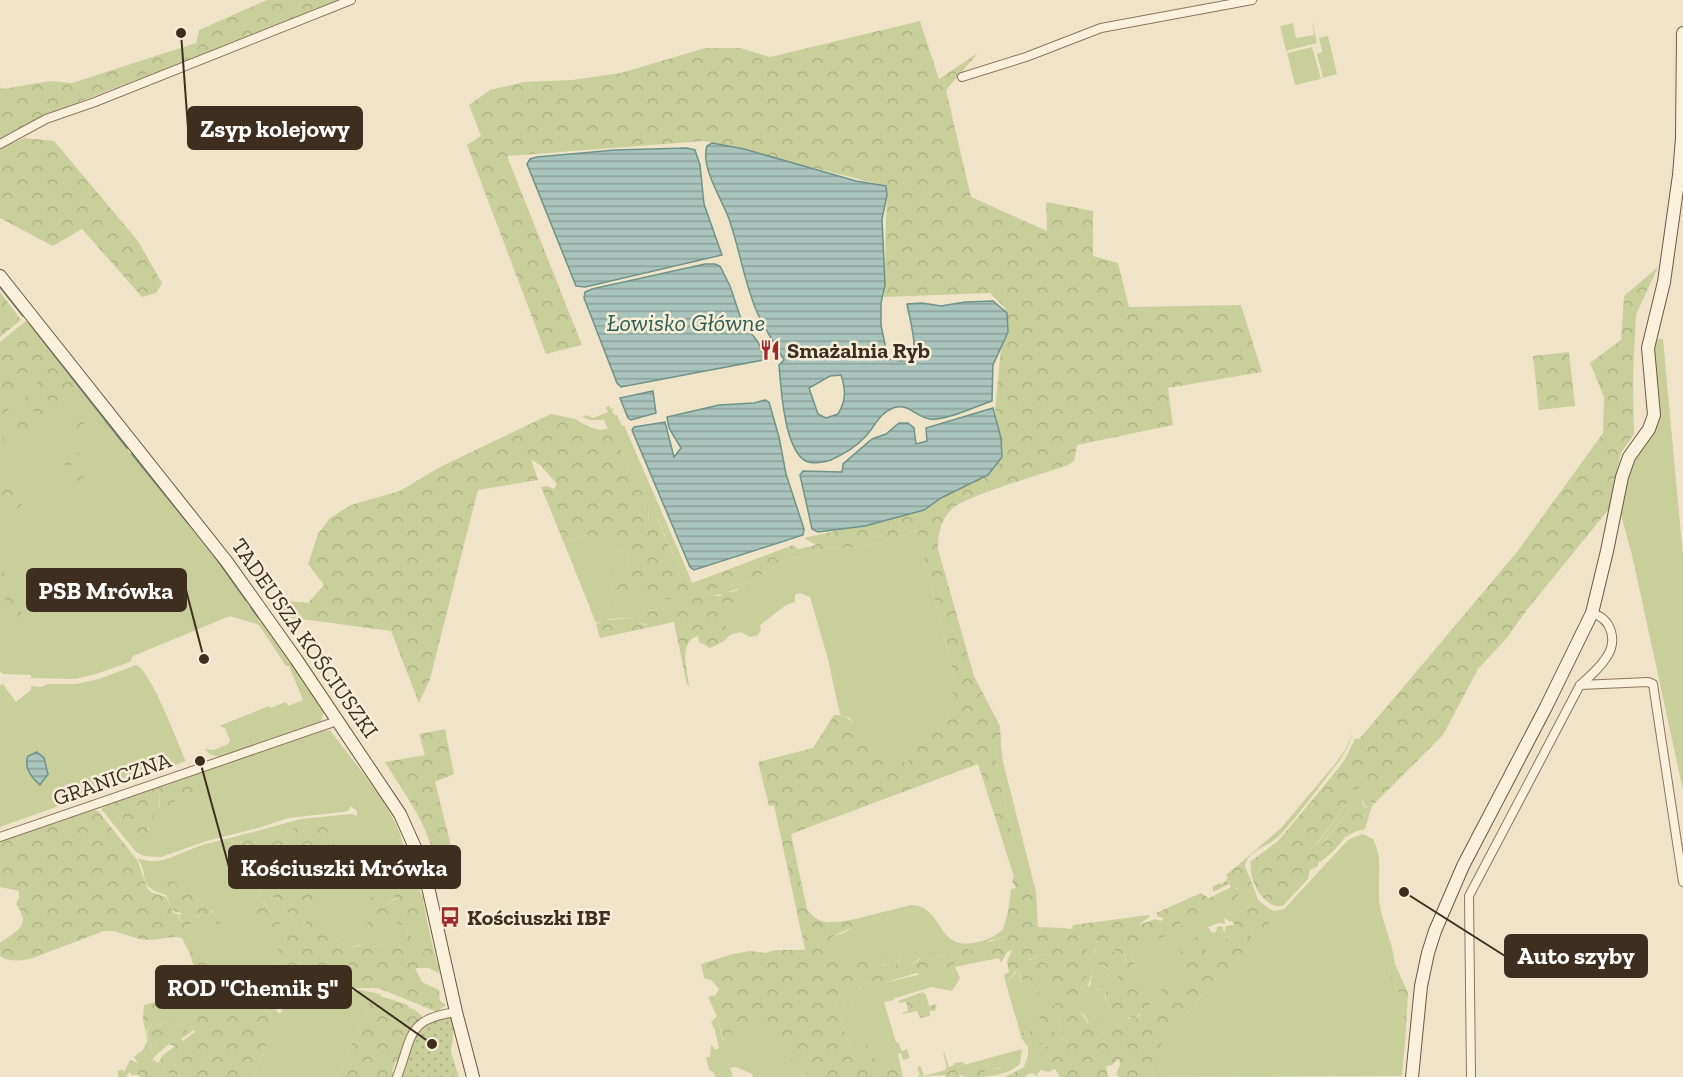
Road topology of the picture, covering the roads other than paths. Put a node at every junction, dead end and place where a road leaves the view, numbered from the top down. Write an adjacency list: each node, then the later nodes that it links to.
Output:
1 (351, 0): 5 (street)
2 (1252, 0): 4 (street)
3 (1683, 33): 7 (street)
4 (962, 77)
5 (0, 144)
6 (0, 276): 9 (street, TADEUSZA KOŚCIUSZKI)
7 (1592, 613): 8 (street); 15 (street)
8 (1580, 685): 11 (street); 16 (street)
9 (337, 721): 10 (street, GRANICZNA); 12 (street, TADEUSZA KOŚCIUSZKI)
10 (0, 837)
11 (1683, 882)
12 (456, 1012): 13 (street); 14 (street, TADEUSZA KOŚCIUSZKI)
13 (397, 1077)
14 (473, 1077)
15 (1412, 1077)
16 (1471, 1077)

